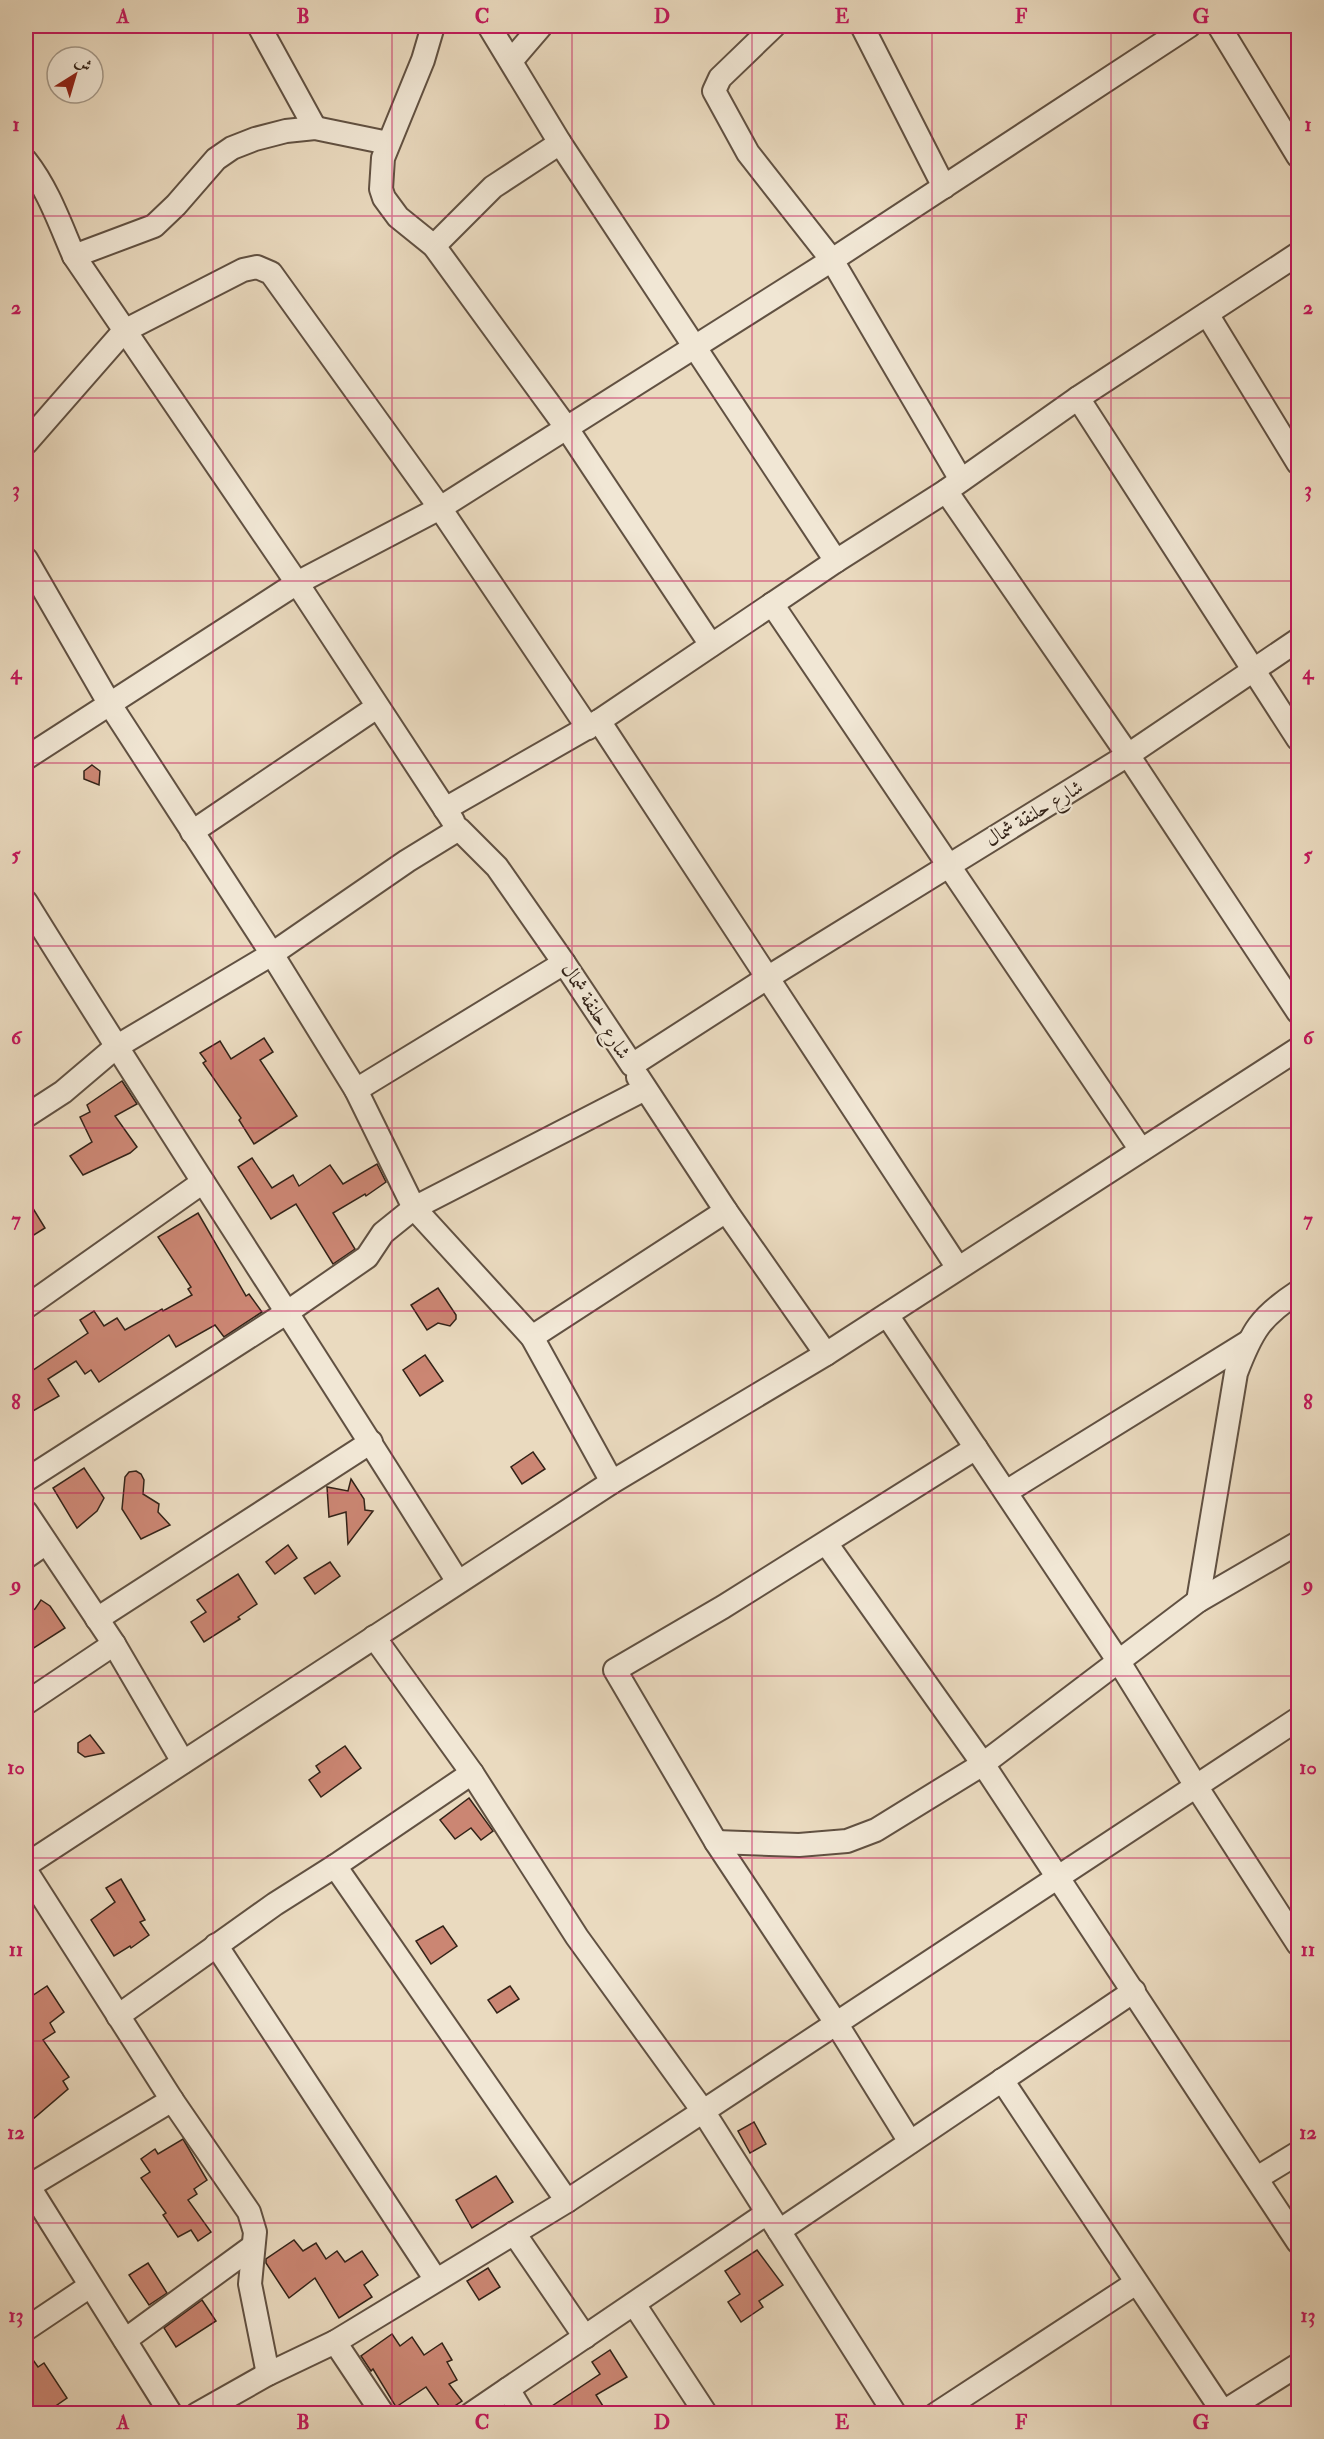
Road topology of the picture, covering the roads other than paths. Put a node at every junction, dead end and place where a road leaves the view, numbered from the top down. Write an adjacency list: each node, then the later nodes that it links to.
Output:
1 (259, 26): 10 (street)
2 (433, 26): 11 (street)
3 (489, 26): 9 (street)
4 (541, 26): 9 (street)
5 (774, 26): 19 (street)
6 (862, 26): 15 (street)
7 (1189, 26): 15 (street)
8 (1219, 26): 13 (street)
9 (511, 61): 12 (street)
10 (315, 128): 11 (street); 18 (street)
11 (388, 143): 16 (street)
12 (560, 143): 16 (street); 22 (street)
13 (1299, 156)
14 (26, 161): 18 (street, شارع حلنقة شمال)
15 (944, 188): 19 (street)
16 (434, 246): 24 (street)
17 (1299, 254): 20 (street)
18 (74, 256): 21 (street, شارع حلنقة شمال)
19 (832, 260): 22 (street); 27 (street)
20 (1207, 314): 23 (street); 26 (street)
21 (124, 331): 25 (street); 28 (street); 31 (street, شارع حلنقة شمال)
22 (695, 345): 24 (street); 30 (street)
23 (1078, 398): 27 (street); 35 (street)
24 (566, 427): 28 (street); 34 (street)
25 (26, 443)
26 (1299, 463)
27 (953, 485): 30 (street); 40 (street)
28 (440, 508): 31 (street); 38 (street)
29 (26, 559): 36 (street)
30 (836, 561): 32 (street)
31 (297, 584): 36 (street); 37 (street, شارع حلنقة شمال)
32 (772, 604): 34 (street); 45 (street)
33 (1299, 640): 35 (street, شارع حلنقة شمال)
34 (711, 645): 38 (street)
35 (1255, 671): 39 (street); 40 (street, شارع حلنقة شمال)
36 (109, 703): 41 (street); 44 (street)
37 (377, 707): 42 (street, شارع حلنقة شمال); 44 (street)
38 (594, 724): 42 (street); 49 (street)
39 (1299, 739)
40 (1128, 755): 45 (street, شارع حلنقة شمال); 50 (street)
41 (26, 758)
42 (445, 809): 43 (street, شارع حلنقة شمال)
43 (459, 829): 47 (street); 48 (street, شارع حلنقة شمال)
44 (192, 832): 47 (street)
45 (949, 864): 49 (street, شارع حلنقة شمال); 57 (street)
46 (26, 902): 51 (street)
47 (272, 954): 51 (street); 55 (street)
48 (564, 963): 53 (street, شارع حلنقة شمال); 55 (street)
49 (767, 978): 53 (street, شارع حلنقة شمال); 61 (street)
50 (1299, 1012)
51 (116, 1047): 56 (street); 58 (street)
52 (1299, 1049): 57 (street)
53 (632, 1065): 54 (street)
54 (645, 1089): 59 (street); 60 (street)
55 (356, 1090): 59 (street)
56 (26, 1116)
57 (1141, 1150): 61 (street)
58 (203, 1182): 63 (street); 64 (street)
59 (414, 1208): 64 (street); 66 (street)
60 (726, 1211): 66 (street); 68 (street)
61 (958, 1268): 65 (street)
62 (1299, 1292): 67 (street)
63 (26, 1306)
64 (286, 1313): 69 (street); 71 (street)
65 (886, 1315): 68 (street); 70 (street)
66 (532, 1337): 72 (street)
67 (1248, 1342): 73 (street); 80 (street)
68 (826, 1354): 72 (street)
69 (371, 1442): 79 (street); 81 (street)
70 (976, 1448): 73 (street); 76 (street)
71 (26, 1480)
72 (612, 1482): 79 (street)
73 (1006, 1492): 84 (street)
74 (26, 1512): 75 (street)
75 (46, 1543): 78 (street); 81 (street)
76 (826, 1543): 88 (street); 91 (street)
77 (1299, 1544): 80 (street)
78 (26, 1557)
79 (458, 1582): 82 (street)
80 (1198, 1601): 84 (street)
81 (97, 1619): 83 (street)
82 (374, 1637): 87 (street); 89 (street)
83 (114, 1644): 85 (street); 87 (street)
84 (1119, 1662): 88 (street); 90 (street)
85 (26, 1703)
86 (1299, 1719): 90 (street)
87 (183, 1762): 92 (street)
88 (983, 1764): 91 (street); 95 (street)
89 (472, 1773): 93 (street); 103 (street)
90 (1196, 1786): 95 (street); 96 (street)
91 (716, 1842): 100 (street)
92 (26, 1865)
93 (335, 1866): 97 (street); 108 (street)
94 (26, 1871): 99 (street)
95 (1059, 1876): 98 (street); 100 (street)
96 (1299, 1944)
97 (216, 1945): 99 (street); 113 (street)
98 (1134, 1991): 101 (street); 106 (street)
99 (118, 2016): 102 (street)
100 (836, 2024): 103 (street); 104 (street)
101 (1002, 2080): 104 (street); 114 (street)
102 (172, 2100): 107 (street); 112 (street)
103 (703, 2111): 108 (street); 109 (street)
104 (910, 2142): 109 (street)
105 (1299, 2153): 106 (street)
106 (1257, 2178): 111 (street)
107 (27, 2184): 115 (street)
108 (567, 2201): 110 (street)
109 (773, 2222): 116 (street); 131 (street)
110 (514, 2233): 113 (street); 118 (street)
111 (1299, 2242)
112 (252, 2247): 119 (street); 122 (street)
113 (436, 2280): 120 (street)
114 (1136, 2283): 124 (street); 132 (street)
115 (90, 2286): 117 (street); 119 (street)
116 (634, 2304): 118 (street); 130 (street)
117 (26, 2329)
118 (585, 2337): 123 (street)
119 (125, 2340): 125 (street)
120 (335, 2342): 122 (street); 127 (street)
121 (1299, 2365): 124 (street)
122 (268, 2374): 126 (street)
123 (508, 2389): 128 (street); 129 (street)
124 (1221, 2413)
125 (171, 2414)
126 (197, 2414)
127 (383, 2414)
128 (471, 2414)
129 (523, 2414)
130 (706, 2414)
131 (895, 2414)
132 (936, 2414)

